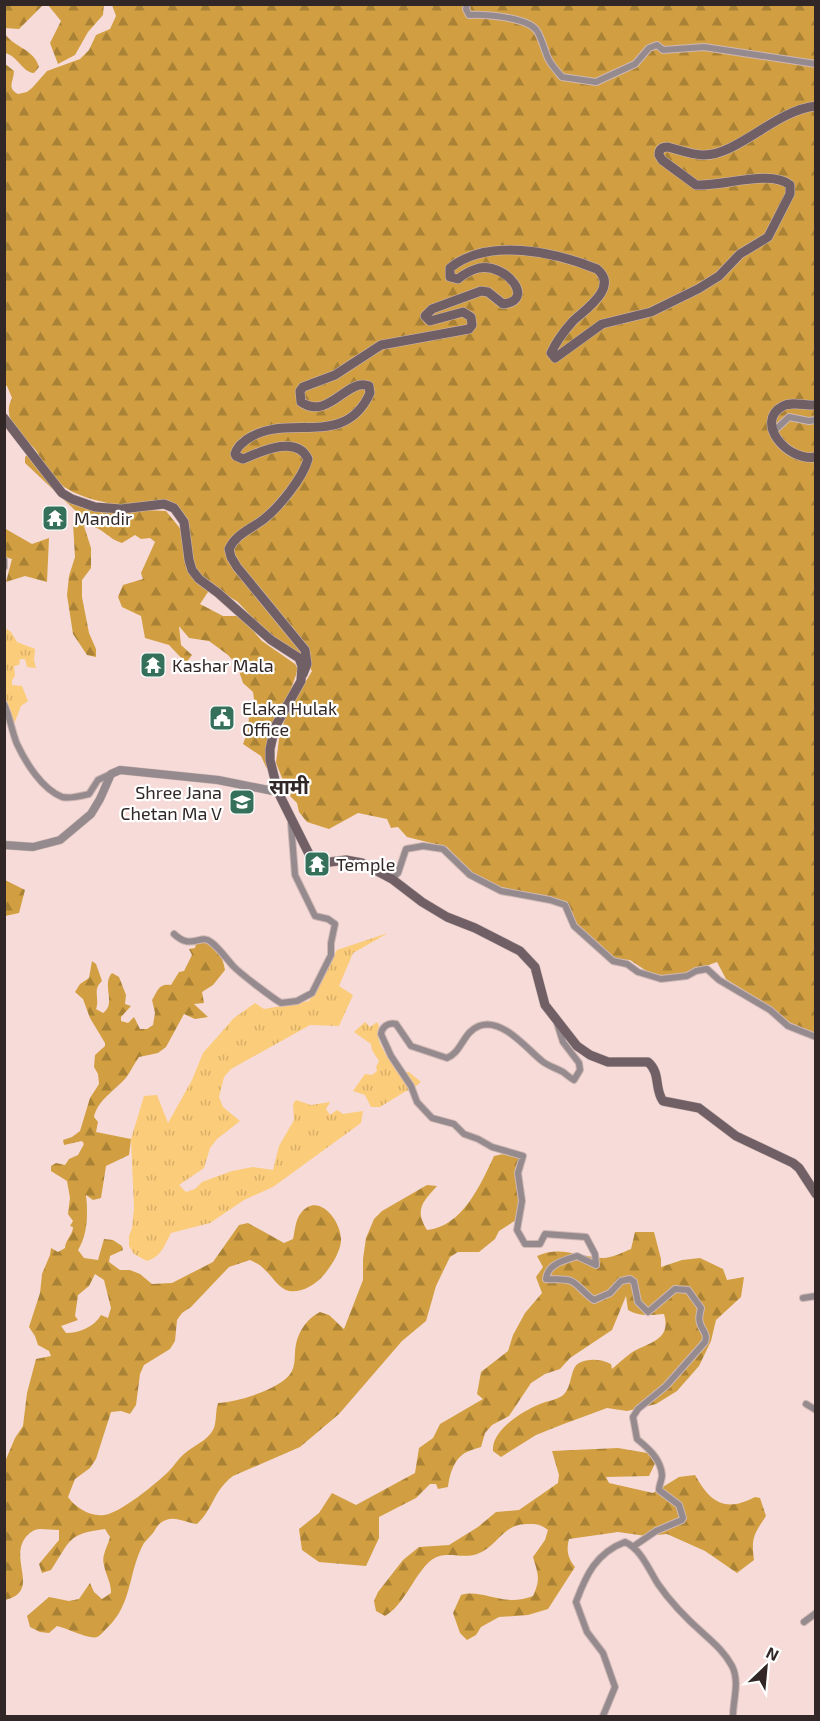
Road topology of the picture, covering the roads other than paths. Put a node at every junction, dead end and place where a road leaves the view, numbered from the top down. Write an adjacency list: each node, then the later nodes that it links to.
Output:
1 (467, 4): 2 (street)
2 (816, 64)
3 (816, 106): 11 (main road)
4 (816, 405): 7 (main road)
5 (4, 418): 11 (main road)
6 (816, 420): 7 (street)
7 (773, 432): 8 (main road)
8 (816, 457)
9 (4, 560): 10 (street)
10 (4, 567)
11 (303, 674): 14 (main road)
12 (4, 705): 13 (street)
13 (111, 774): 14 (street); 16 (street)
14 (278, 792): 15 (main road)
15 (290, 814): 17 (main road); 18 (street)
16 (4, 845)
17 (392, 879): 19 (main road); 20 (street)
18 (174, 934)
19 (556, 1021): 21 (main road); 26 (street)
20 (816, 1037)
21 (816, 1194)
22 (816, 1296): 23 (street)
23 (803, 1298)
24 (806, 1404): 25 (street)
25 (816, 1410)
26 (634, 1546): 29 (street); 30 (street)
27 (816, 1613): 28 (street)
28 (804, 1622)
29 (603, 1716)
30 (733, 1716)

